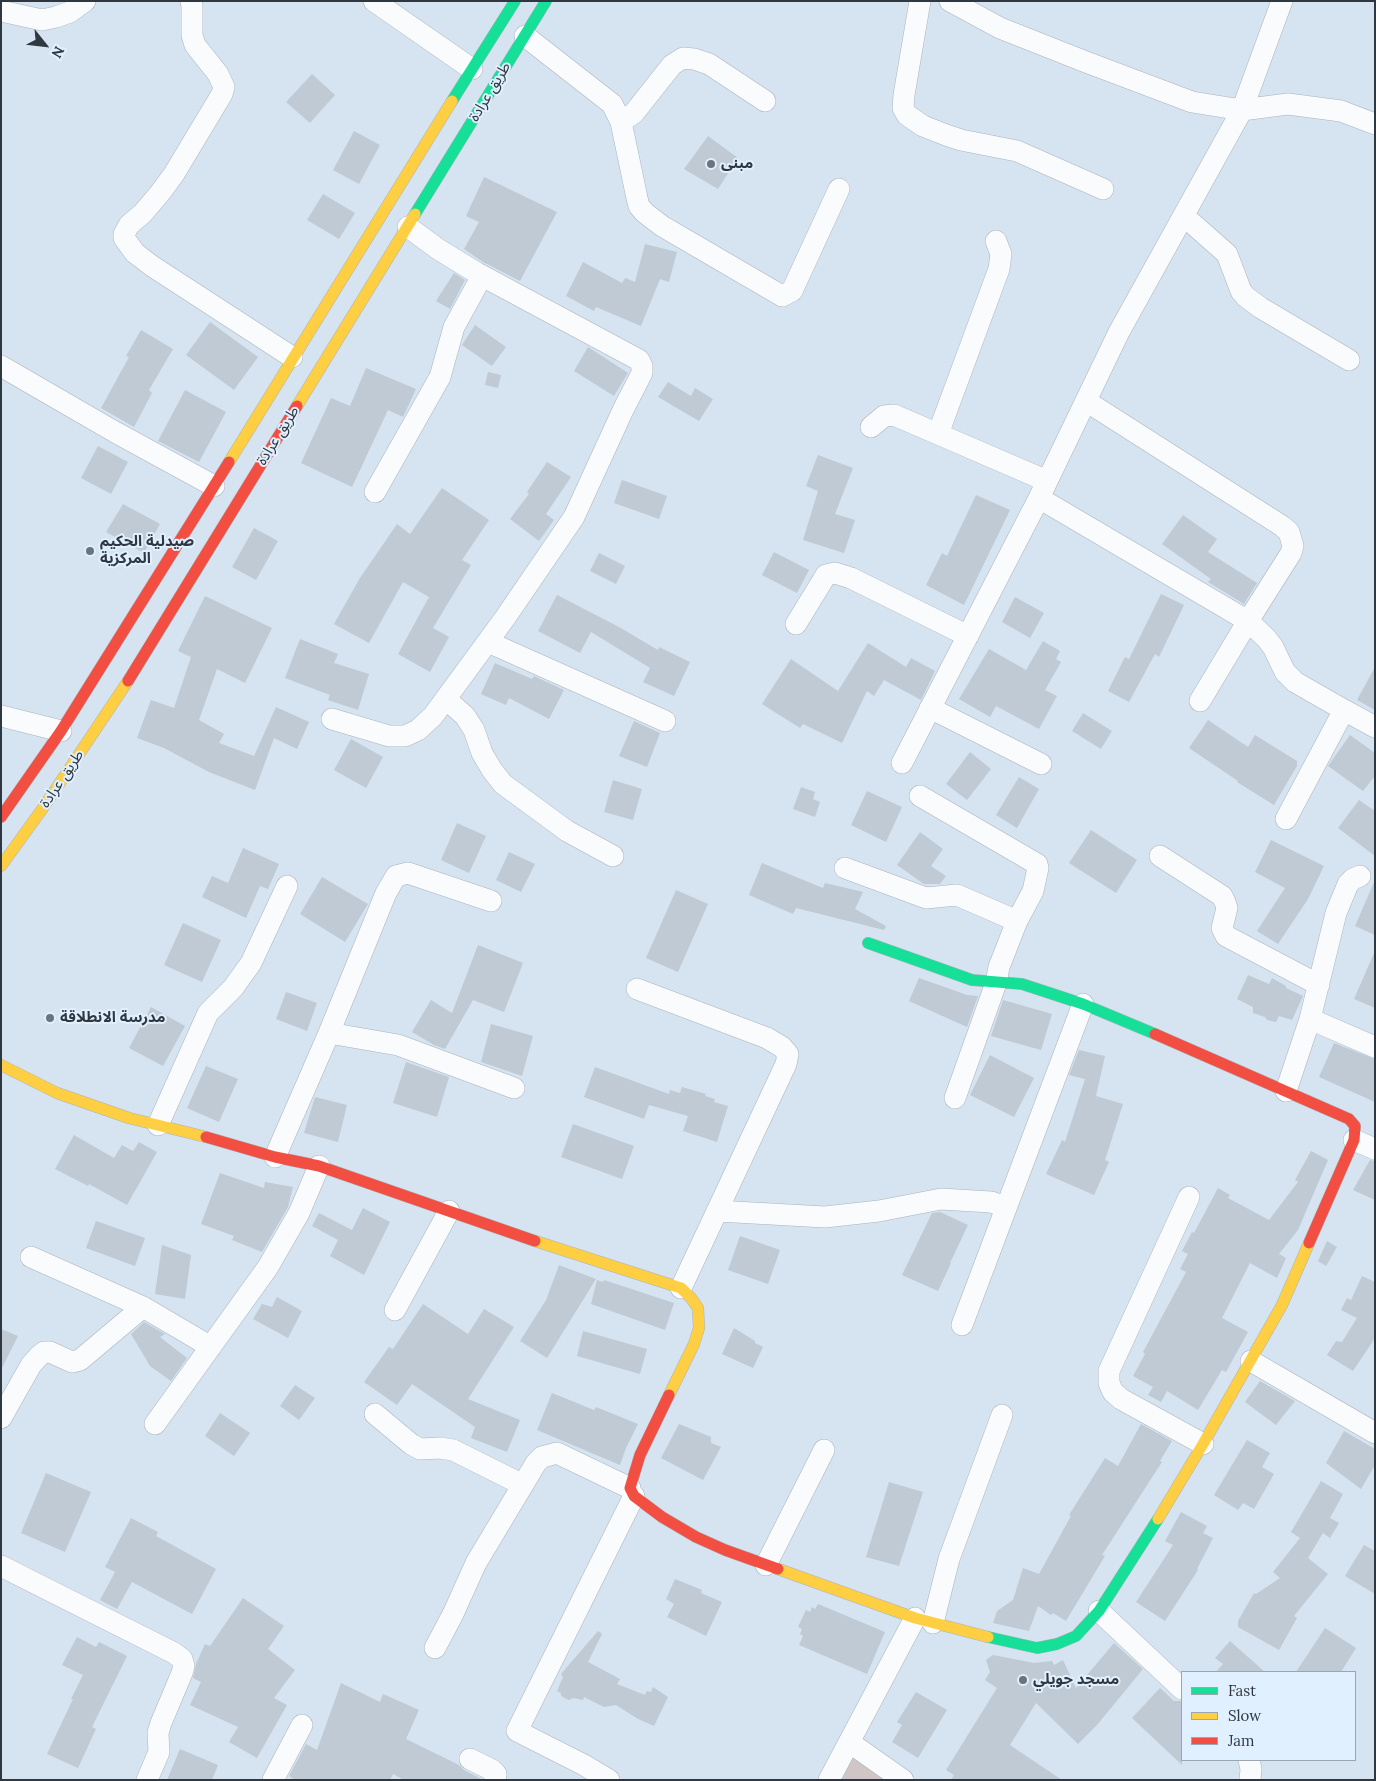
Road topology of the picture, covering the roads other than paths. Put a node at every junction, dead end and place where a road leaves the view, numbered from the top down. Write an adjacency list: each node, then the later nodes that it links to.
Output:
1 (85, 1): 9 (street)
2 (191, 1): 22 (street)
3 (374, 1): 11 (street)
4 (515, 1): 11 (street)
5 (546, 1): 10 (street, طريق عرادة)
6 (920, 1): 17 (street)
7 (950, 1): 13 (street)
8 (1282, 1): 13 (street)
9 (1, 11)
10 (524, 36): 14 (street); 19 (street, طريق عرادة)
11 (472, 69): 22 (street)
12 (765, 102): 14 (street)
13 (1242, 110): 15 (street); 18 (street)
14 (621, 122): 16 (street)
15 (1375, 124)
16 (839, 189)
17 (1103, 189)
18 (1184, 216): 23 (street); 25 (street)
19 (408, 227): 21 (street); 51 (street, طريق عرادة)
20 (996, 241): 27 (street)
21 (482, 276): 30 (street); 34 (street)
22 (292, 357): 28 (street)
23 (1349, 360)
24 (1, 366): 28 (street)
25 (1086, 401): 29 (street); 31 (street)
26 (870, 427): 27 (street)
27 (938, 434): 29 (street)
28 (214, 486): 43 (street)
29 (1043, 490): 31 (street); 33 (street)
30 (375, 492)
31 (1248, 621): 36 (street); 38 (street)
32 (796, 624): 33 (street)
33 (968, 636): 37 (street)
34 (488, 642): 35 (street); 41 (street)
35 (446, 699): 40 (street); 49 (street)
36 (1200, 701)
37 (930, 708): 44 (street); 45 (street)
38 (1344, 710): 42 (street); 48 (street)
39 (1, 716): 43 (street)
40 (332, 719)
41 (665, 721)
42 (1375, 727)
43 (60, 731): 47 (street)
44 (902, 763)
45 (1041, 764)
46 (920, 796): 56 (street)
47 (1, 817)
48 (1286, 819)
49 (613, 856)
50 (1160, 856): 59 (street)
51 (1, 866)
52 (845, 868): 56 (street)
53 (1360, 876): 59 (street)
54 (287, 886): 69 (street)
55 (491, 901): 63 (street)
56 (1017, 921): 58 (street)
57 (868, 943): 58 (street)
58 (996, 983): 61 (street); 68 (street)
59 (1319, 985): 62 (street)
60 (637, 989): 77 (street)
61 (1083, 1004): 67 (street); 75 (street)
62 (1310, 1020): 64 (street); 67 (street)
63 (329, 1033): 66 (street); 72 (street)
64 (1375, 1047)
65 (1, 1065): 69 (street)
66 (514, 1088)
67 (1286, 1091): 70 (street)
68 (955, 1098)
69 (158, 1125): 72 (street)
70 (1354, 1140): 71 (street); 84 (street)
71 (1375, 1149)
72 (275, 1158): 73 (street)
73 (319, 1166): 76 (street); 83 (street)
74 (1190, 1197): 90 (street)
75 (1006, 1207): 77 (street); 82 (street)
76 (449, 1211): 79 (street); 81 (street)
77 (716, 1211): 79 (street)
78 (30, 1257): 80 (street)
79 (681, 1288): 93 (street)
80 (143, 1307): 83 (street); 87 (street)
81 (394, 1310)
82 (962, 1325)
83 (211, 1347): 88 (street)
84 (1251, 1360): 89 (street); 90 (street)
85 (375, 1414): 92 (street)
86 (1002, 1414): 97 (street)
87 (1, 1418)
88 (155, 1424)
89 (1375, 1432)
90 (1203, 1444): 96 (street)
91 (824, 1450): 94 (street)
92 (523, 1485): 93 (street); 98 (street)
93 (632, 1492): 94 (street); 107 (street)
94 (766, 1565): 97 (street)
95 (1, 1566): 104 (street)
96 (1099, 1611): 97 (street); 99 (street)
97 (924, 1620): 101 (street)
98 (435, 1648)
99 (1181, 1688)
100 (302, 1725): 105 (street)
101 (849, 1742): 108 (street); 109 (street)
102 (470, 1759): 106 (street)
103 (1249, 1761): 110 (street)
104 (147, 1780)
105 (273, 1780)
106 (495, 1780)
107 (609, 1780)
108 (829, 1780)
109 (903, 1780)
110 (1250, 1780)

